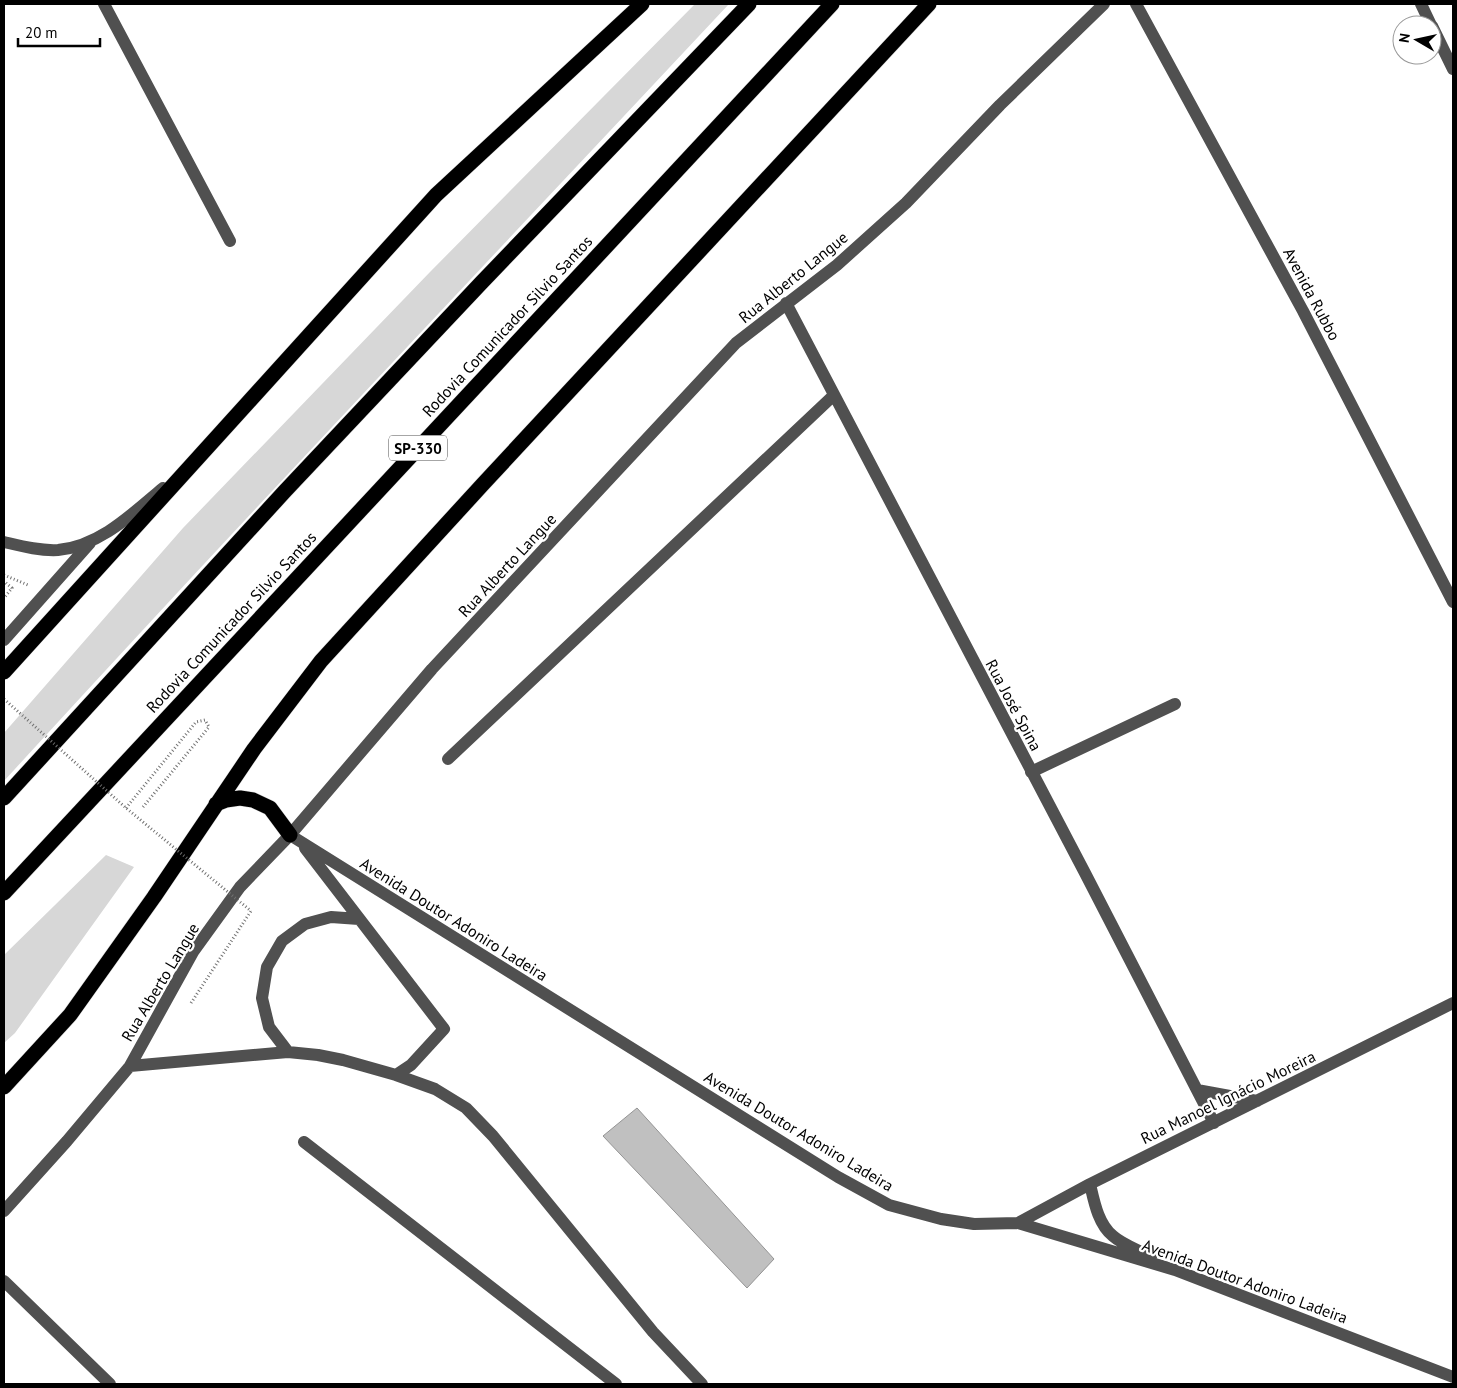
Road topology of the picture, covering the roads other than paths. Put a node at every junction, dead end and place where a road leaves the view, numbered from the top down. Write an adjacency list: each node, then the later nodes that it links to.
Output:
1 (104, 4): 10 (street)
2 (642, 4): 13 (highway)
3 (749, 4): 22 (highway)
4 (832, 4): 25 (highway, Rodovia Comunicador Silvio Santos / SP-330)
5 (929, 4): 23 (highway)
6 (1104, 4): 11 (street, Rua Alberto Langue)
7 (1136, 4): 16 (street, Avenida Rubbo)
8 (1442, 46): 9 (street)
9 (1453, 69)
10 (230, 242)
11 (786, 303): 12 (street, Rua José Spina); 24 (street, Rua Alberto Langue)
12 (834, 395): 20 (street); 21 (street, Rua José Spina)
13 (194, 462): 15 (street); 18 (highway)
14 (4, 542): 15 (street)
15 (90, 543): 17 (street)
16 (1453, 602)
17 (4, 640)
18 (4, 672)
19 (1175, 704): 21 (street)
20 (448, 759)
21 (1031, 772): 32 (street, Rua José Spina)
22 (4, 798)
23 (216, 804): 24 (highway); 31 (highway)
24 (296, 839): 26 (street); 29 (street, Rua Alberto Langue); 38 (street, Avenida Doutor Adoniro Ladeira)
25 (4, 893)
26 (359, 919): 28 (street); 30 (street)
27 (1453, 1003): 33 (street, Rua Manoel Ignácio Moreira)
28 (288, 1052): 29 (street); 30 (street)
29 (130, 1066): 37 (street, Rua Alberto Langue)
30 (396, 1075): 44 (street)
31 (4, 1087)
32 (1197, 1090): 33 (street); 34 (street, Rua José Spina)
33 (1257, 1101): 34 (street, Rua Manoel Ignácio Moreira)
34 (1214, 1122): 36 (street, Rua Manoel Ignácio Moreira)
35 (304, 1142): 43 (street)
36 (1090, 1184): 38 (street, Rua Manoel Ignácio Moreira); 39 (street)
37 (4, 1211)
38 (1018, 1223): 39 (street, Avenida Doutor Adoniro Ladeira)
39 (1175, 1270): 41 (street, Avenida Doutor Adoniro Ladeira)
40 (4, 1281): 42 (street)
41 (1453, 1377)
42 (110, 1384)
43 (616, 1384)
44 (702, 1384)

